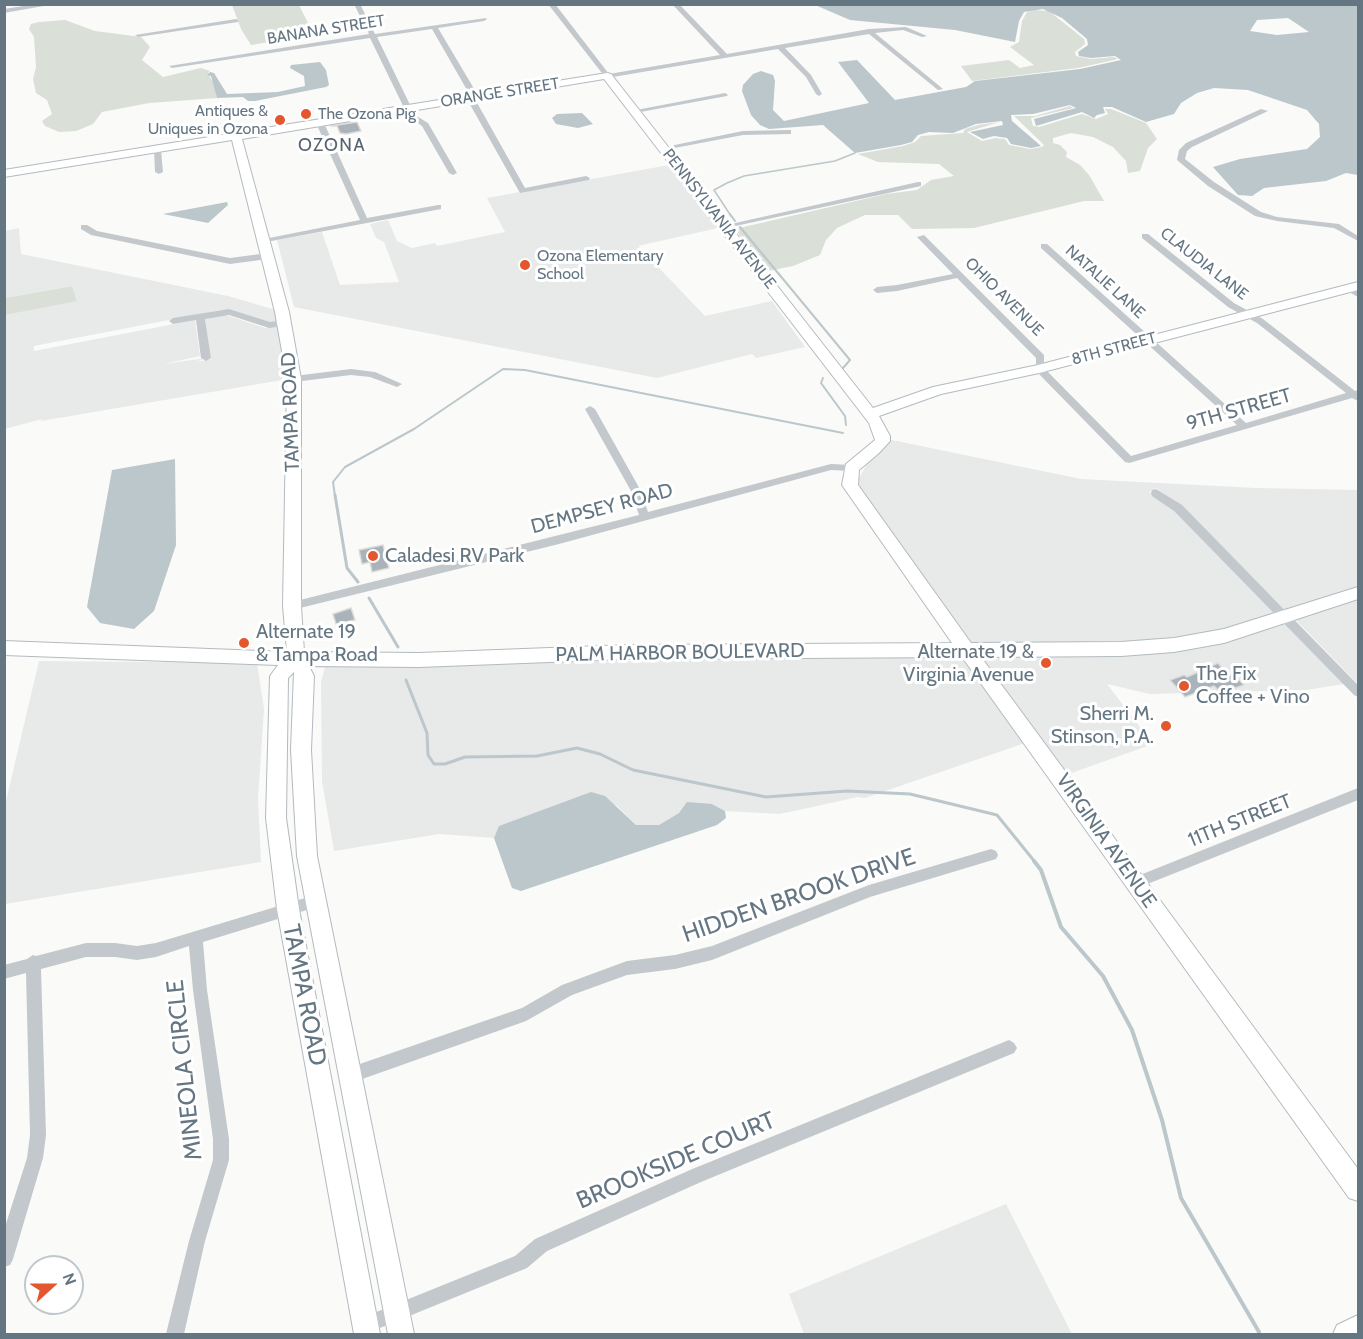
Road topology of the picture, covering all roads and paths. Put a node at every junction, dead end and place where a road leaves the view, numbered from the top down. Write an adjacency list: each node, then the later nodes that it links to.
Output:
1 (52, 4): 5 (street)
2 (357, 4): 11 (street)
3 (551, 4): 16 (street, PENNSYLVANIA AVENUE)
4 (675, 4): 14 (street)
5 (4, 11)
6 (484, 19): 8 (street, BANANA STREET)
7 (236, 21): 10 (street)
8 (434, 27): 11 (street, BANANA STREET); 20 (street)
9 (869, 31): 12 (street, ORANGE STREET); 13 (street, ORANGE STREET); 17 (street)
10 (138, 34)
11 (372, 36): 15 (street, BANANA STREET); 21 (street)
12 (924, 36)
13 (780, 47): 14 (street, ORANGE STREET); 18 (street)
14 (724, 56): 16 (street, ORANGE STREET)
15 (172, 66)
16 (607, 76): 20 (street, ORANGE STREET); 22 (street, PENNSYLVANIA AVENUE)
17 (940, 90)
18 (819, 94)
19 (725, 96): 22 (street)
20 (475, 97): 21 (street, ORANGE STREET); 32 (street)
21 (408, 108): 24 (street, ORANGE STREET); 30 (street)
22 (635, 111): 27 (street, PENNSYLVANIA AVENUE)
23 (1264, 111): 40 (street)
24 (320, 123): 26 (street, ORANGE STREET); 35 (street)
25 (788, 132): 27 (street)
26 (236, 136): 28 (street, ORANGE STREET); 41 (street, TAMPA ROAD)
27 (664, 148): 36 (street, PENNSYLVANIA AVENUE)
28 (158, 150): 29 (street); 31 (street, ORANGE STREET)
29 (159, 172)
30 (453, 173)
31 (4, 174)
32 (586, 178)
33 (918, 184): 36 (street)
34 (438, 207): 35 (street)
35 (364, 220): 41 (street)
36 (726, 226): 58 (street, PENNSYLVANIA AVENUE)
37 (84, 227): 43 (street)
38 (1145, 236): 47 (street, CLAUDIA LANE)
39 (921, 237): 44 (street, OHIO AVENUE)
40 (1359, 239)
41 (264, 241): 43 (street, TAMPA ROAD)
42 (1044, 246): 51 (street, NATALIE LANE)
43 (268, 256): 50 (street, TAMPA ROAD)
44 (958, 275): 45 (street); 53 (street, OHIO AVENUE)
45 (877, 290)
46 (1356, 290): 47 (street, 8TH STREET)
47 (1246, 314): 51 (street, 8TH STREET); 56 (street, CLAUDIA LANE)
48 (200, 316): 49 (street); 50 (street); 52 (street)
49 (173, 321)
50 (284, 323): 54 (street, TAMPA ROAD)
51 (1147, 341): 53 (street, 8TH STREET); 59 (street, NATALIE LANE)
52 (206, 358)
53 (1039, 369): 58 (street, 8TH STREET); 60 (street, OHIO AVENUE)
54 (294, 379): 55 (street); 65 (street, TAMPA ROAD)
55 (398, 384)
56 (1357, 395): 59 (street, 9TH STREET)
57 (590, 409): 63 (street)
58 (870, 414): 61 (street, PENNSYLVANIA AVENUE)
59 (1245, 427): 60 (street, 9TH STREET)
60 (1130, 460)
61 (851, 468): 63 (street, DEMPSEY ROAD); 68 (street, VIRGINIA AVENUE)
62 (1156, 493): 66 (street)
63 (644, 515): 65 (street, DEMPSEY ROAD)
64 (1359, 593): 66 (street)
65 (292, 606): 69 (street, TAMPA ROAD)
66 (1287, 618): 68 (street); 70 (street)
67 (4, 648): 69 (street)
68 (968, 652): 69 (street, PALM HARBOR BOULEVARD); 73 (street, VIRGINIA AVENUE)
69 (296, 659): 74 (street, TAMPA ROAD); 75 (street, TAMPA ROAD)
70 (1359, 692)
71 (1359, 794): 73 (street, 11TH STREET)
72 (991, 855): 80 (street, HIDDEN BROOK DRIVE)
73 (1135, 883): 81 (street, VIRGINIA AVENUE)
74 (315, 901): 75 (street); 80 (street, TAMPA ROAD)
75 (288, 909): 76 (street); 85 (street, TAMPA ROAD)
76 (196, 938): 77 (street); 86 (street, MINEOLA CIRCLE)
77 (33, 962): 78 (street); 82 (street)
78 (4, 972)
79 (1010, 1048): 83 (street, BROOKSIDE COURT)
80 (351, 1075): 83 (street, TAMPA ROAD)
81 (1359, 1189)
82 (4, 1259)
83 (399, 1323): 85 (street, BROOKSIDE COURT)
84 (1359, 1328): 87 (street)
85 (366, 1330)
86 (175, 1335)
87 (1346, 1335)

